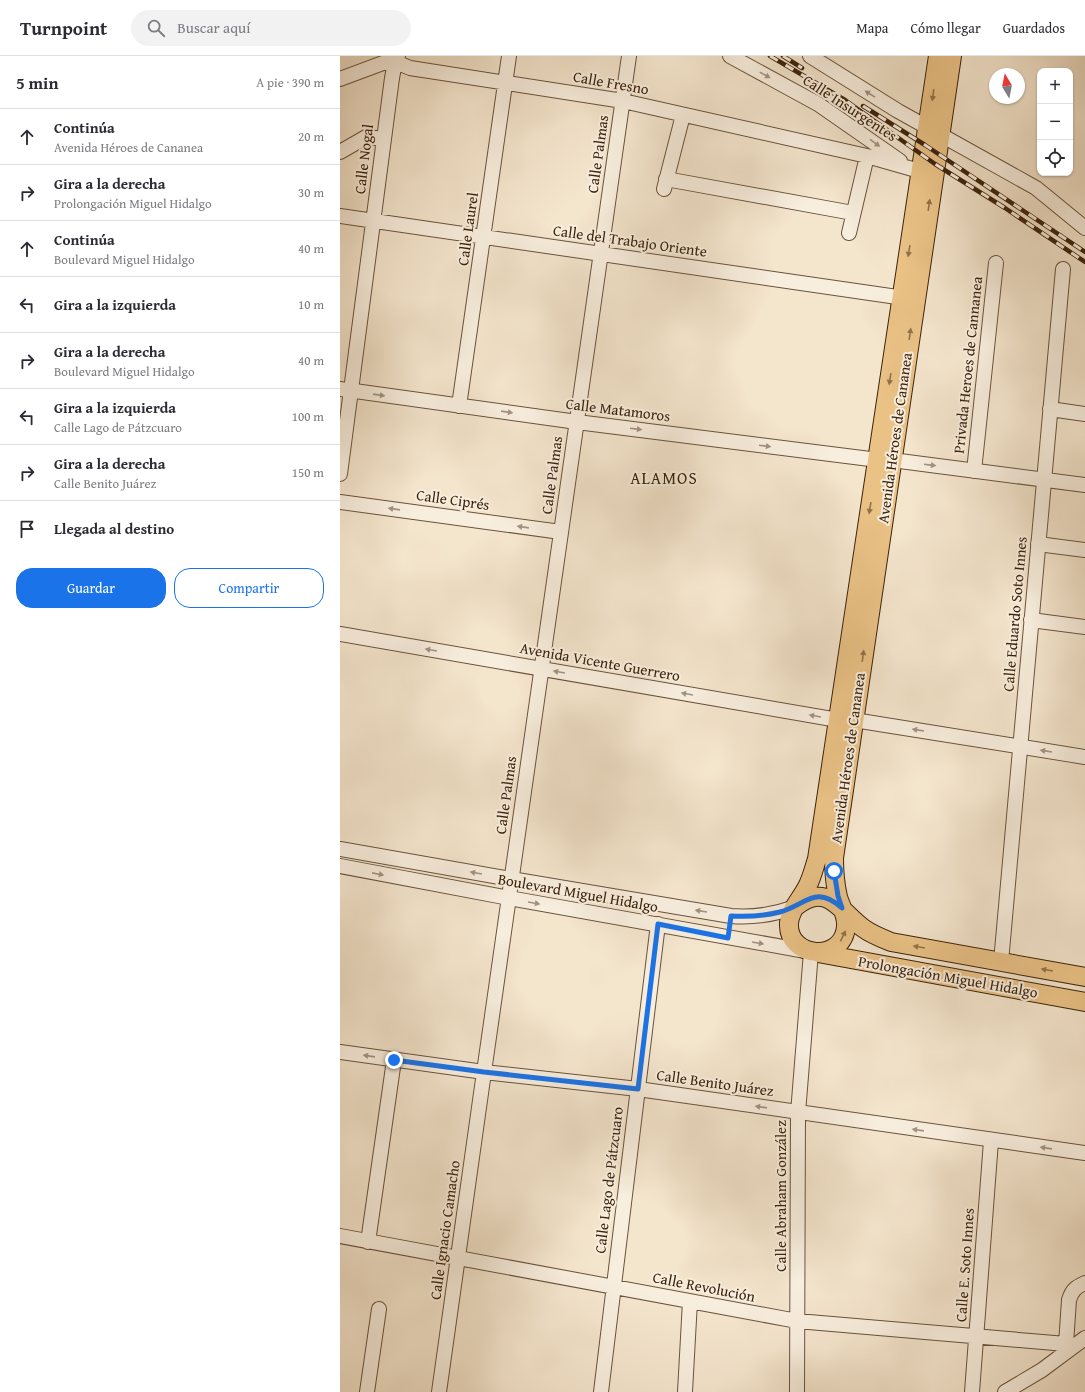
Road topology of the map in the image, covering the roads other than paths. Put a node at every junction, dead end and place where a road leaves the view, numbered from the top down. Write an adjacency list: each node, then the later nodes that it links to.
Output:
1 (510, 56): 9 (street, Calle Laurel)
2 (630, 56): 10 (street, Calle Palmas)
3 (730, 56): 16 (street, Calle Insurgentes, one-way to 16)
4 (810, 56): 12 (street, Calle Insurgentes, one-way to 4)
5 (938, 56): 12 (main road, Avenida Héroes de Cananea, one-way to 12)
6 (952, 56): 12 (main road, Avenida Héroes de Cananea)
7 (395, 59): 8 (street); 9 (street, Calle Fresno); 13 (street, Calle Nogal)
8 (340, 79)
9 (506, 83): 10 (street, Calle Fresno); 22 (street, Calle Laurel)
10 (623, 101): 11 (street, Calle Fresno); 23 (street, Calle Palmas)
11 (683, 115): 15 (street, Calle Fresno); 17 (street)
12 (934, 131): 16 (main road, Avenida Héroes de Cananea); 20 (street, Calle Insurgentes)
13 (384, 139): 14 (street); 19 (street, Calle Nogal)
14 (340, 152)
15 (867, 156): 16 (street, Calle Fresno); 17 (street)
16 (921, 171): 26 (main road, Avenida Héroes de Cananea)
17 (853, 213): 21 (street)
18 (340, 216): 19 (street, Calle del Trabajo Oriente)
19 (373, 221): 22 (street, Calle del Trabajo Oriente); 27 (street, Calle Nogal)
20 (1085, 228)
21 (849, 233)
22 (484, 237): 23 (street, Calle del Trabajo Oriente); 28 (street, Calle Laurel)
23 (601, 253): 26 (street, Calle del Trabajo Oriente); 31 (street, Calle Palmas)
24 (996, 263): 33 (street, Privada Heroes de Cannanea)
25 (1062, 269): 29 (street, Calle Eduardo Soto Innes)
26 (909, 299): 32 (main road, Avenida Héroes de Cananea)
27 (346, 390): 28 (street, Calle Matamoros, one-way to 28); 34 (street, Calle Nogal)
28 (459, 406): 31 (street, Calle Matamoros, one-way to 31)
29 (1050, 409): 30 (street); 35 (street, Calle Eduardo Soto Innes)
30 (1085, 414)
31 (577, 422): 32 (street, Calle Matamoros, one-way to 32); 38 (street, Calle Palmas)
32 (885, 460): 33 (street, Calle Matamoros, one-way to 33); 45 (main road, Avenida Héroes de Cananea)
33 (974, 471): 35 (street, Calle Matamoros)
34 (340, 474)
35 (1044, 480): 36 (street, Calle Matamoros); 39 (street, Calle Eduardo Soto Innes)
36 (1085, 485)
37 (340, 502): 38 (street, Calle Ciprés, one-way to 37)
38 (561, 532): 44 (street, Calle Palmas)
39 (1038, 544): 40 (street); 41 (street, Calle Eduardo Soto Innes)
40 (1085, 550)
41 (1031, 620): 42 (street); 46 (street, Calle Eduardo Soto Innes)
42 (1085, 627)
43 (340, 634): 44 (street, Avenida Vicente Guerrero, one-way to 43)
44 (542, 669): 45 (street, Avenida Vicente Guerrero, one-way to 44); 50 (street, Calle Palmas)
45 (846, 720): 46 (street, Avenida Vicente Guerrero, one-way to 45); 52 (main road, Avenida Héroes de Cananea); 53 (main road, Avenida Héroes de Cananea)
46 (1020, 746): 47 (street, Avenida Vicente Guerrero, one-way to 46); 58 (street, Calle Eduardo Soto Innes)
47 (1085, 757)
48 (340, 849): 50 (street, Boulevard Miguel Hidalgo, one-way to 48)
49 (340, 866): 51 (street, Boulevard Miguel Hidalgo, one-way to 51)
50 (512, 879): 51 (street, Calle Palmas); 54 (street, Boulevard Miguel Hidalgo, one-way to 50)
51 (509, 898): 55 (street, Boulevard Miguel Hidalgo, one-way to 55); 63 (street, Calle Ignacio Camacho)
52 (795, 907): 53 (main road, Prolongación Miguel Hidalgo); 54 (street, Boulevard Miguel Hidalgo); 57 (main road, Avenida Héroes de Cananea)
53 (842, 908): 57 (main road, Avenida Héroes de Cananea, one-way to 53); 58 (main road, Prolongación Miguel Hidalgo, one-way to 53)
54 (731, 916): 56 (street)
55 (658, 924): 56 (street, Boulevard Miguel Hidalgo); 64 (street, Calle Lago de Pátzcuaro)
56 (728, 938): 57 (street, Boulevard Miguel Hidalgo, one-way to 57)
57 (811, 952): 60 (main road, Prolongación Miguel Hidalgo); 65 (street, Calle Abraham González)
58 (1001, 962): 59 (main road, Prolongación Miguel Hidalgo, one-way to 58)
59 (1085, 977)
60 (1085, 1002)
61 (340, 1052): 62 (street, Calle Benito Juárez, one-way to 61)
62 (394, 1060): 63 (street, Calle Benito Juárez); 69 (street)
63 (484, 1072): 64 (street, Calle Benito Juárez); 70 (street, Calle Ignacio Camacho)
64 (638, 1089): 65 (street, Calle Benito Juárez, one-way to 64); 72 (street, Calle Lago de Pátzcuaro)
65 (798, 1113): 66 (street, Calle Benito Juárez, one-way to 65); 75 (street, Calle Abraham González)
66 (991, 1141): 67 (street, Calle Benito Juárez, one-way to 66); 76 (street, Calle E. Soto Innes)
67 (1085, 1153)
68 (340, 1236): 69 (street, Calle Revolución)
69 (368, 1242): 70 (street, Calle Revolución)
70 (458, 1259): 72 (street, Calle Revolución); 80 (street, Calle Ignacio Camacho)
71 (1085, 1283): 78 (street)
72 (613, 1287): 73 (street, Calle Revolución); 81 (street, Calle Lago de Pátzcuaro)
73 (690, 1302): 75 (street, Calle Revolución); 82 (street)
74 (379, 1309): 79 (street)
75 (797, 1321): 76 (street, Calle Revolución); 83 (street, Calle Abraham González)
76 (977, 1336): 78 (street, Calle Revolución); 84 (street, Calle E. Soto Innes)
77 (1085, 1338): 78 (street)
78 (1068, 1346): 85 (street)
79 (368, 1392)
80 (439, 1392)
81 (601, 1392)
82 (685, 1392)
83 (797, 1392)
84 (972, 1392)
85 (1005, 1392)

